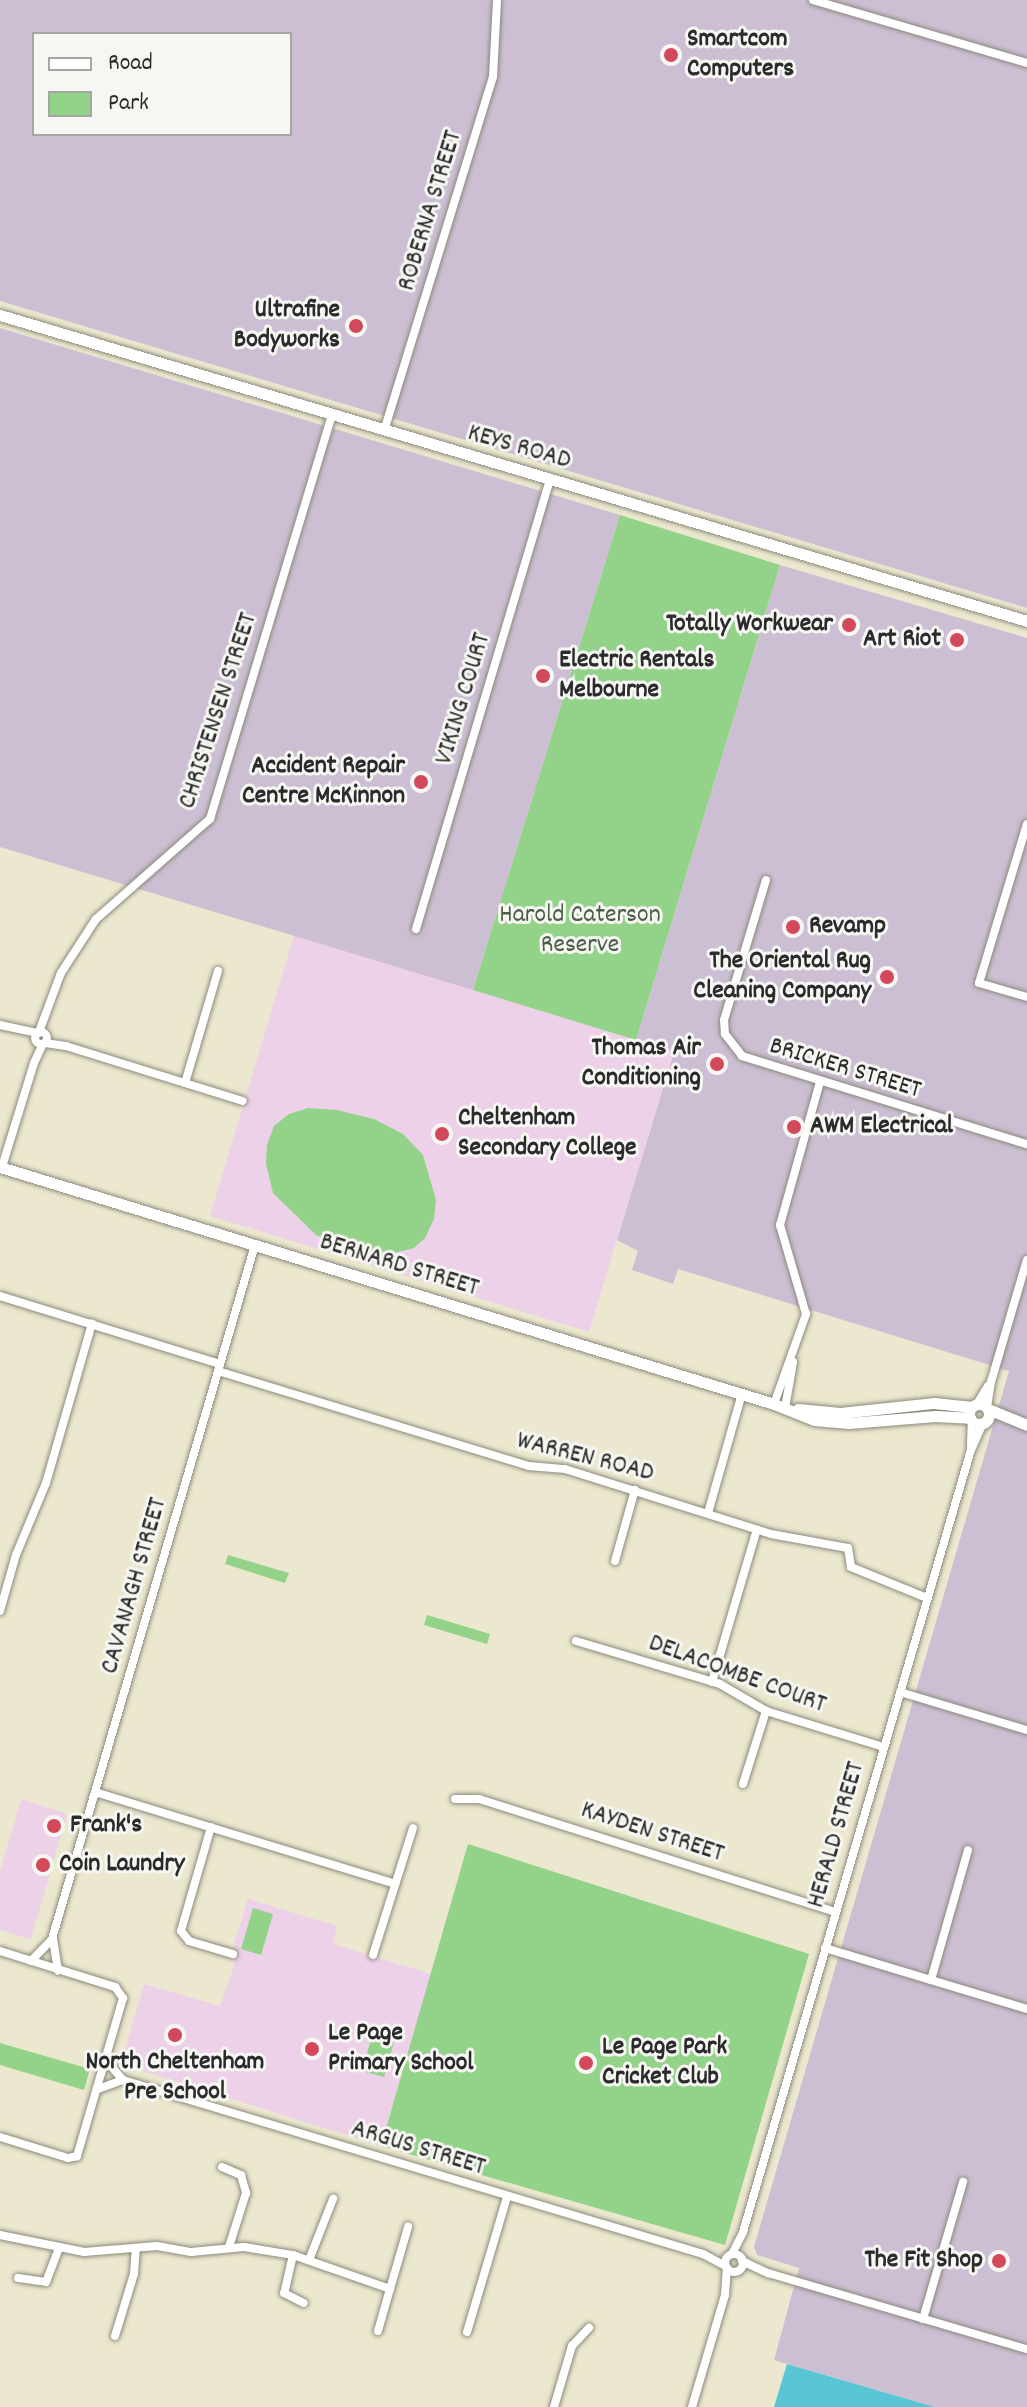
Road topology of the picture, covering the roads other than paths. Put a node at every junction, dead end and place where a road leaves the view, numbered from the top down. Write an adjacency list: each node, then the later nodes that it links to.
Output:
1 (497, 0): 6 (street, ROBERNA STREET)
2 (813, 0): 3 (street)
3 (1027, 63)
4 (0, 315): 5 (street, KEYS ROAD)
5 (332, 415): 6 (street, KEYS ROAD); 15 (street, CHRISTENSEN STREET)
6 (384, 431): 7 (street, KEYS ROAD)
7 (550, 480): 8 (street, KEYS ROAD); 11 (street, VIKING COURT)
8 (1027, 621)
9 (1027, 824): 13 (street)
10 (766, 880): 16 (street, BRICKER STREET)
11 (416, 929)
12 (218, 971): 17 (street)
13 (1027, 997)
14 (0, 1025): 15 (street)
15 (41, 1038): 17 (street); 20 (street, CHRISTENSEN STREET)
16 (820, 1082): 19 (street, BRICKER STREET); 27 (street)
17 (185, 1083): 18 (street)
18 (243, 1101)
19 (1027, 1144)
20 (1, 1167): 21 (street, BERNARD STREET)
21 (255, 1245): 25 (street, CAVANAGH STREET); 26 (street, BERNARD STREET)
22 (1027, 1260): 28 (street, HERALD STREET)
23 (0, 1296): 24 (street, WARREN ROAD)
24 (92, 1324): 25 (street, WARREN ROAD); 35 (street)
25 (219, 1368): 30 (street, WARREN ROAD); 43 (street, CAVANAGH STREET)
26 (742, 1394): 27 (street, BERNARD STREET); 31 (street)
27 (780, 1406): 28 (street, BERNARD STREET)
28 (980, 1414): 29 (street, BERNARD STREET); 34 (street, HERALD STREET)
29 (1025, 1424)
30 (635, 1490): 31 (street, WARREN ROAD); 33 (street)
31 (708, 1513): 32 (street, WARREN ROAD)
32 (757, 1529): 34 (street, WARREN ROAD); 37 (street)
33 (615, 1561)
34 (927, 1598): 38 (street, HERALD STREET)
35 (0, 1611)
36 (576, 1641): 37 (street, DELACOMBE COURT)
37 (712, 1682): 39 (street, DELACOMBE COURT)
38 (900, 1692): 40 (street); 41 (street, HERALD STREET)
39 (766, 1711): 41 (street, DELACOMBE COURT); 42 (street)
40 (1027, 1730)
41 (884, 1747): 49 (street, HERALD STREET)
42 (743, 1784)
43 (95, 1792): 45 (street); 50 (street, CAVANAGH STREET)
44 (455, 1799): 49 (street, KAYDEN STREET)
45 (211, 1827): 48 (street); 53 (street)
46 (413, 1828): 48 (street)
47 (968, 1850): 57 (street)
48 (395, 1884): 54 (street)
49 (835, 1912): 51 (street, HERALD STREET)
50 (52, 1939): 55 (street, CAVANAGH STREET); 56 (street, CAVANAGH STREET)
51 (825, 1948): 57 (street); 74 (street, HERALD STREET)
52 (0, 1951): 55 (street)
53 (233, 1954)
54 (373, 1955)
55 (31, 1961): 56 (street)
56 (58, 1971): 59 (street)
57 (931, 1980): 58 (street)
58 (1027, 2009)
59 (106, 2060): 60 (street); 61 (street)
60 (123, 2080): 61 (street); 65 (street, ARGUS STREET)
61 (97, 2089): 62 (street)
62 (2, 2140)
63 (222, 2167): 69 (street)
64 (963, 2182): 78 (street)
65 (507, 2197): 74 (street, ARGUS STREET); 81 (street)
66 (333, 2199): 73 (street)
67 (408, 2227): 76 (street)
68 (0, 2235): 70 (street)
69 (229, 2247): 71 (street); 72 (street)
70 (59, 2248): 71 (street); 75 (street)
71 (136, 2248): 82 (street)
72 (293, 2255): 73 (street); 77 (street)
73 (309, 2260): 76 (street)
74 (734, 2263): 78 (street, ARGUS STREET); 85 (street, HERALD STREET)
75 (18, 2278)
76 (390, 2289): 80 (street)
77 (304, 2303)
78 (923, 2319): 83 (street, ARGUS STREET)
79 (589, 2328): 84 (street)
80 (378, 2331)
81 (467, 2332)
82 (115, 2336)
83 (1027, 2349)
84 (554, 2407)
85 (692, 2407)

